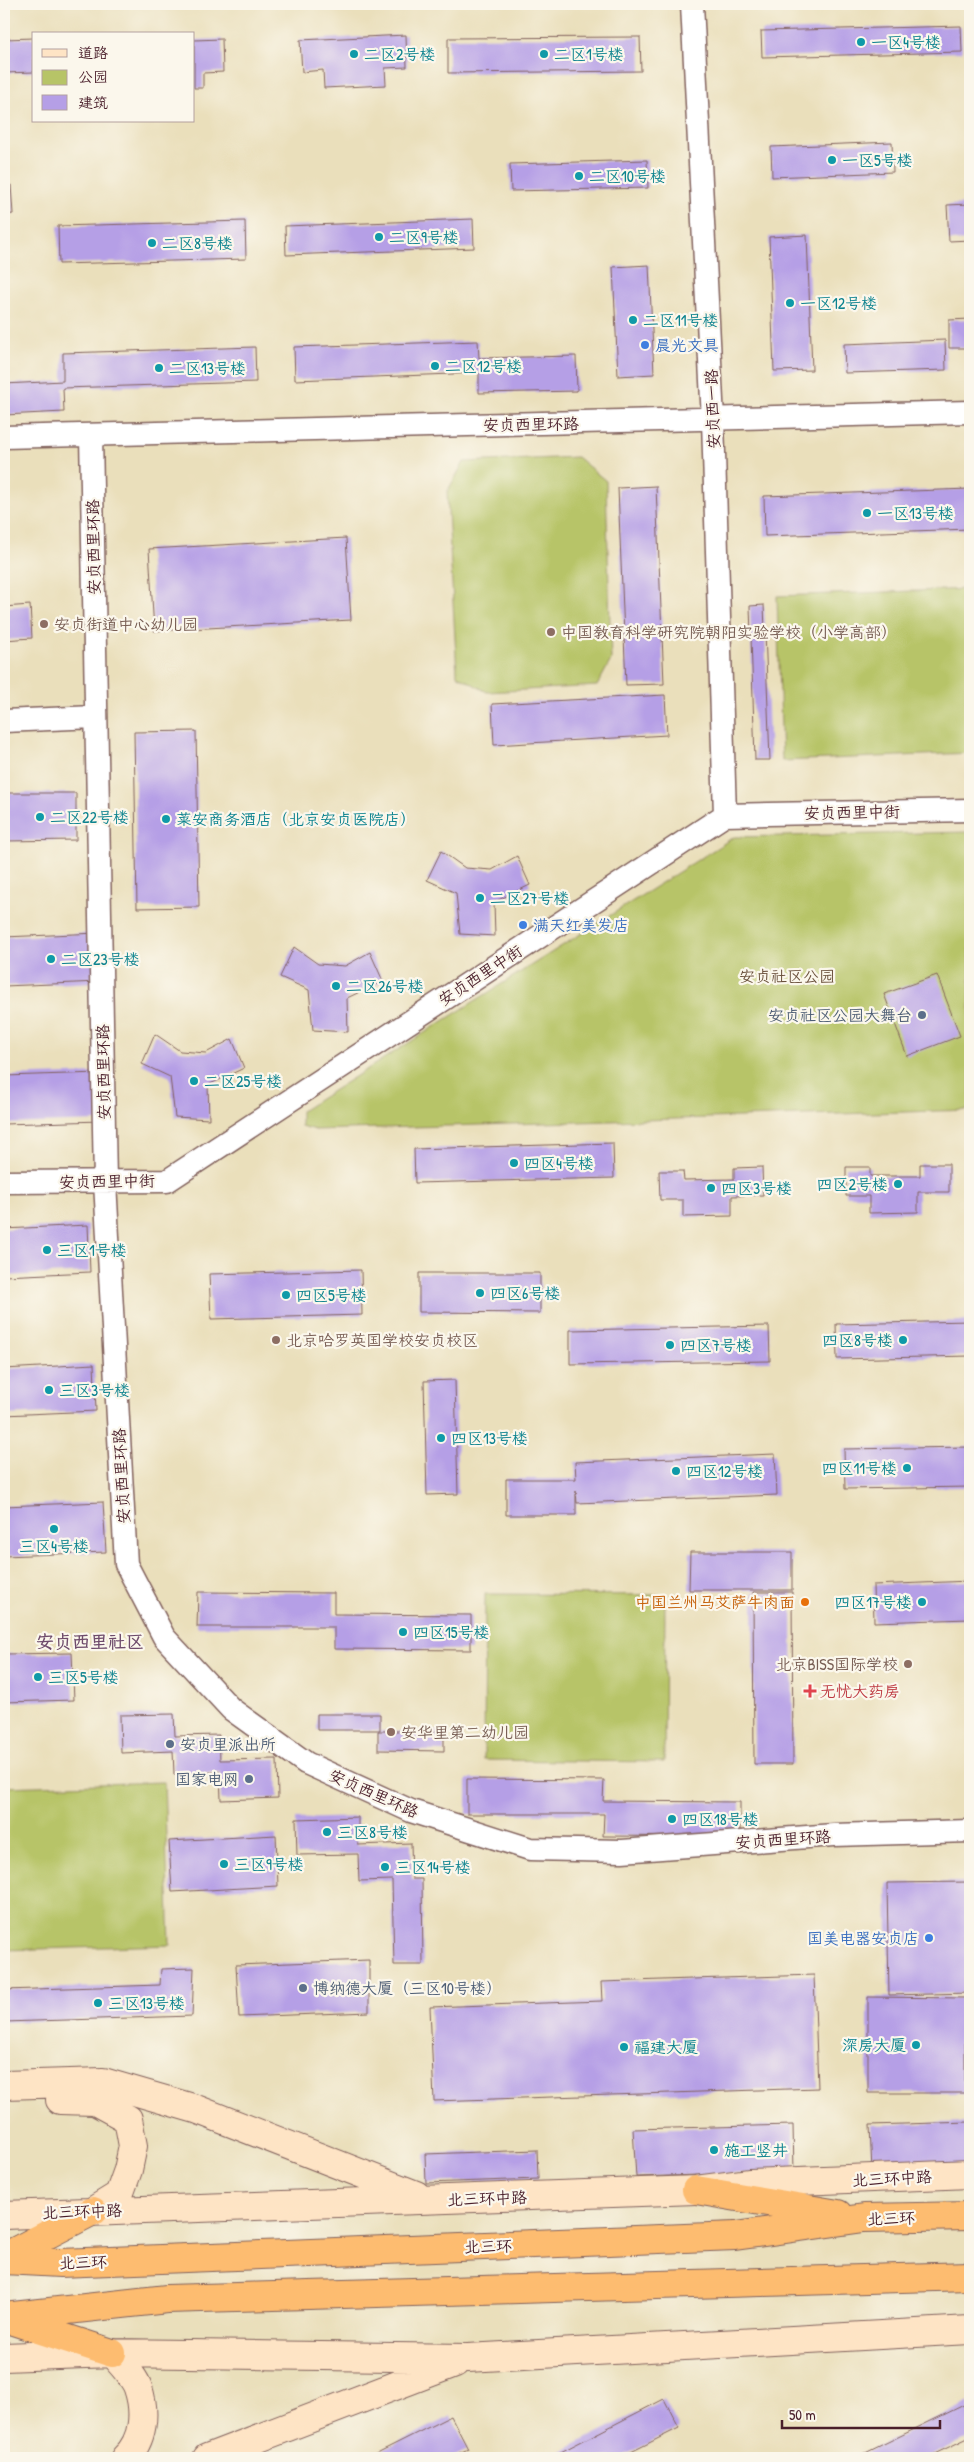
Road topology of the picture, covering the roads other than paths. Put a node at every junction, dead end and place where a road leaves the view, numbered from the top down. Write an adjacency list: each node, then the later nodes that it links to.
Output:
1 (692, 4): 3 (street, 安贞西一路)
2 (970, 412): 3 (street, 安贞西里环路)
3 (713, 420): 4 (street, 安贞西里环路); 9 (street, 安贞西一路)
4 (91, 435): 5 (street, 安贞西里环路); 6 (street, 安贞西里环路)
5 (4, 437)
6 (95, 717): 7 (street); 11 (street, 安贞西里环路)
7 (4, 721)
8 (970, 810): 9 (street, 安贞西里中街)
9 (725, 815): 11 (street, 安贞西里中街)
10 (4, 1182): 11 (street, 安贞西里中街)
11 (105, 1182): 12 (street, 安贞西里环路)
12 (970, 1831)
13 (4, 2073): 16 (street)
14 (4, 2085): 16 (street)
15 (4, 2101): 20 (street)
16 (196, 2109): 19 (street)
17 (970, 2174): 18 (street, 北三环中路)
18 (696, 2190): 19 (street, 北三环中路); 23 (highway)
19 (429, 2200): 20 (street, 北三环中路)
20 (93, 2210): 21 (street, 北三环中路); 24 (highway)
21 (4, 2215)
22 (970, 2216): 23 (highway, 北三环)
23 (864, 2218): 24 (highway, 北三环)
24 (4, 2259)
25 (969, 2276): 26 (highway)
26 (4, 2318): 28 (highway)
27 (970, 2330): 30 (street)
28 (112, 2353): 29 (street); 30 (street); 32 (street)
29 (4, 2357)
30 (468, 2358): 31 (street)
31 (214, 2456)
32 (125, 2458)

